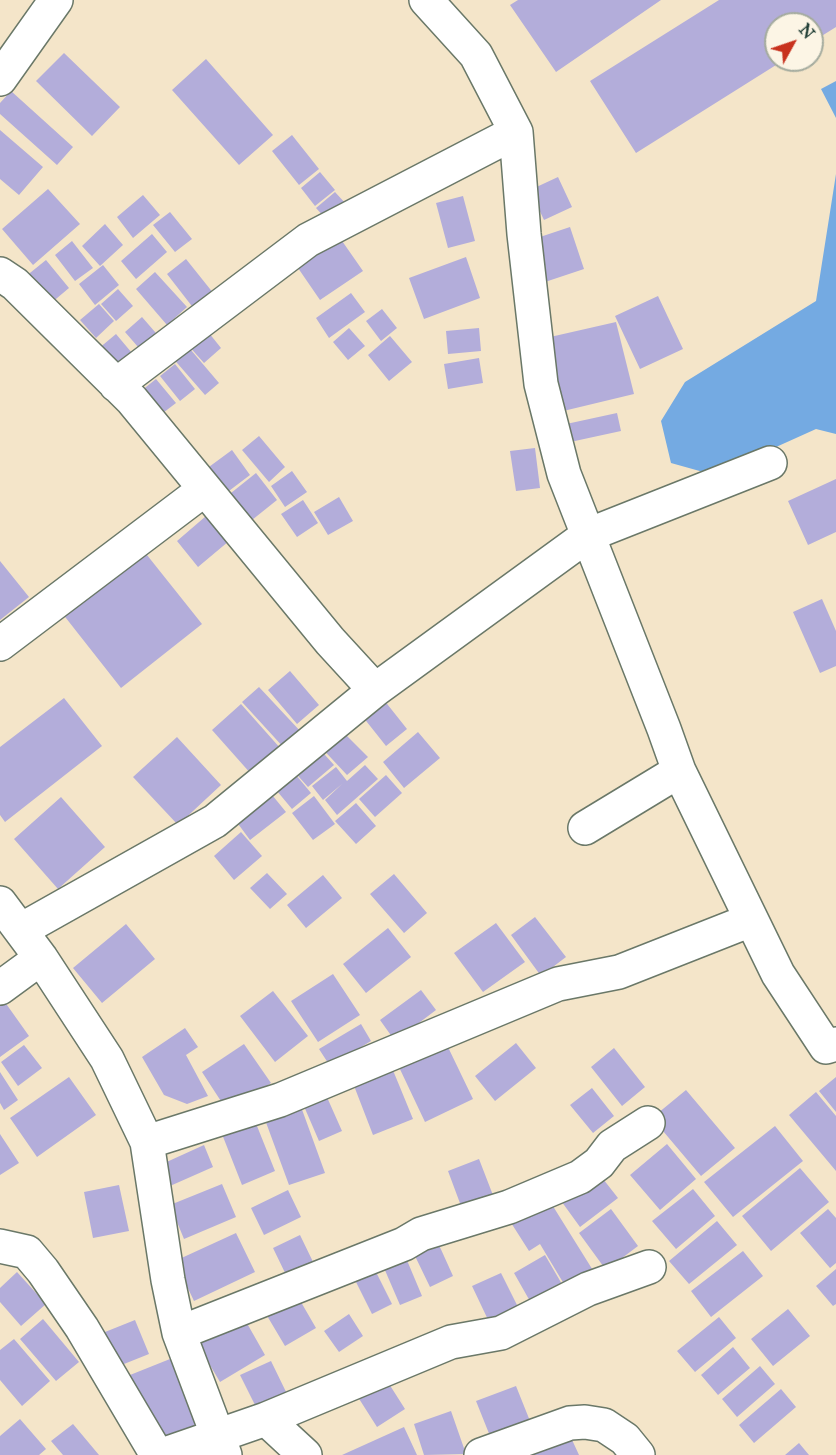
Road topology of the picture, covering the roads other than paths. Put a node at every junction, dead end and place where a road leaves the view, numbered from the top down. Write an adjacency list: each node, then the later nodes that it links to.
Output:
1 (56, 0): 3 (street)
2 (426, 0): 4 (street)
3 (0, 79)
4 (516, 132): 6 (street); 9 (street)
5 (0, 274): 6 (street)
6 (116, 385): 8 (street)
7 (770, 463): 9 (street)
8 (205, 489): 10 (street); 11 (street)
9 (588, 535): 11 (street); 12 (street)
10 (0, 644)
11 (375, 690): 16 (street)
12 (679, 771): 13 (street); 15 (street)
13 (585, 828)
14 (0, 903): 16 (street)
15 (751, 920): 19 (street); 21 (street)
16 (21, 930): 17 (street)
17 (41, 958): 18 (street); 21 (street)
18 (0, 988)
19 (836, 1044)
20 (648, 1123): 24 (street)
21 (147, 1142): 24 (street)
22 (0, 1246): 27 (street)
23 (650, 1267): 25 (street)
24 (179, 1333): 26 (street)
25 (266, 1419): 26 (street); 29 (street)
26 (222, 1446): 28 (street)
27 (157, 1455)
28 (162, 1455)
29 (305, 1455)
30 (481, 1455): 31 (street)
31 (638, 1455)

